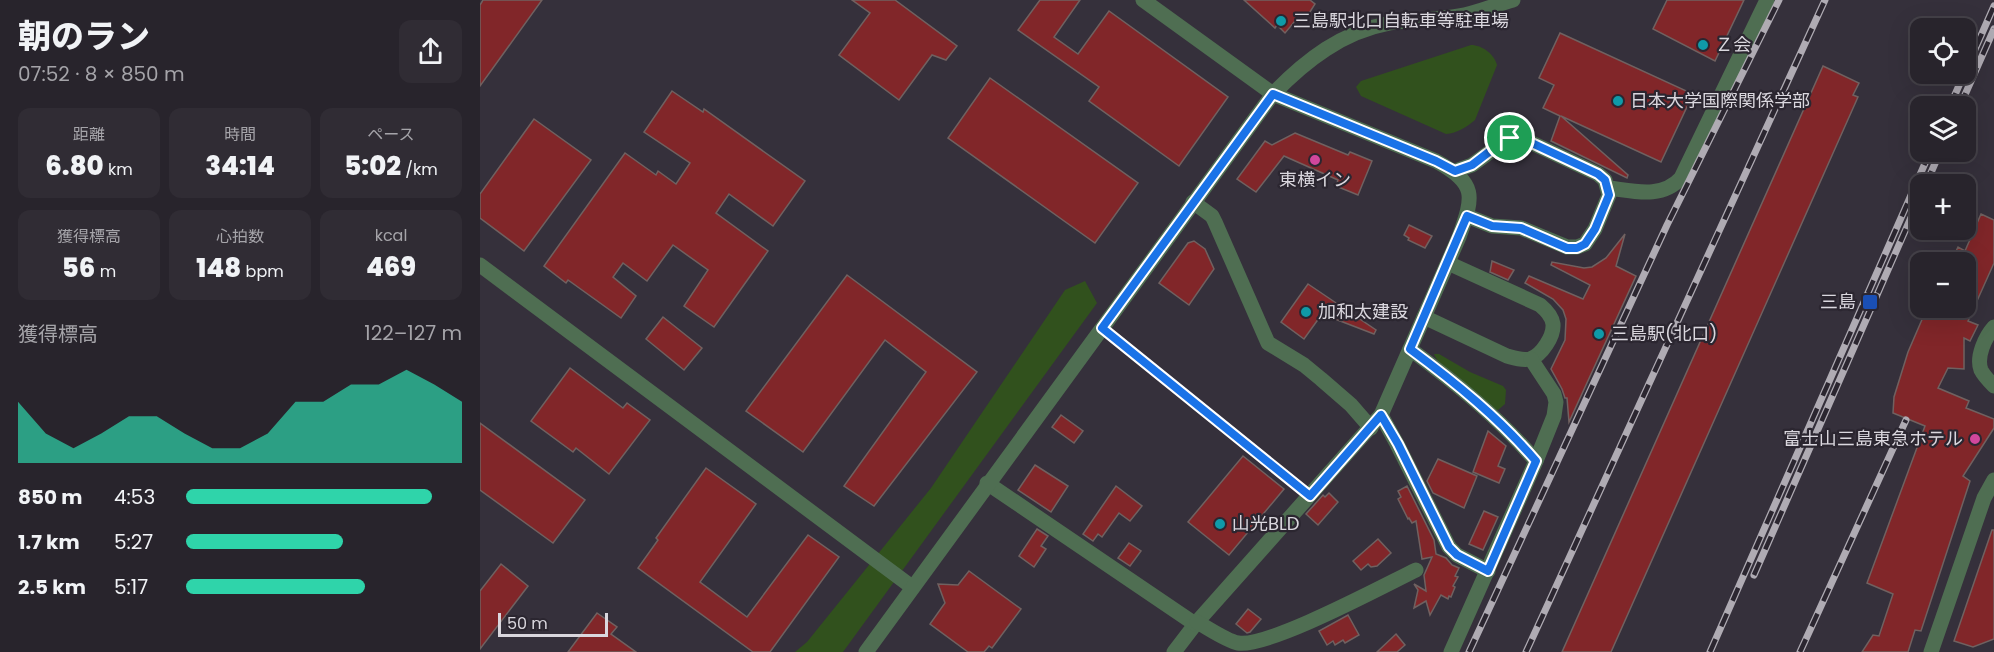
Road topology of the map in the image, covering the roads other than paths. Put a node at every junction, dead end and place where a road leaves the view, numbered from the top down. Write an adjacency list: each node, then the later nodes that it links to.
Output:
1 (1143, 0): 4 (street)
2 (1513, 0): 4 (street)
3 (1767, 0): 6 (street)
4 (1273, 94): 5 (street); 7 (street)
5 (1455, 171): 6 (street); 8 (street)
6 (1609, 188): 8 (street)
7 (1193, 202): 17 (street); 20 (street)
8 (1467, 216): 9 (street)
9 (1448, 263): 11 (street); 14 (street)
10 (480, 265): 23 (street)
11 (1424, 317): 13 (street); 14 (street)
12 (1994, 327): 15 (street)
13 (1410, 349): 16 (street); 18 (street)
14 (1531, 359): 18 (street)
15 (1994, 386)
16 (1381, 415): 17 (street); 22 (street)
17 (1371, 428): 24 (street)
18 (1536, 461): 22 (street)
19 (1994, 480): 28 (street)
20 (987, 483): 23 (street); 24 (street)
21 (1416, 570): 24 (street)
22 (1488, 571): 27 (street)
23 (912, 588): 25 (street)
24 (1196, 623): 26 (street)
25 (866, 652)
26 (1174, 652)
27 (1451, 652)
28 (1931, 652)

